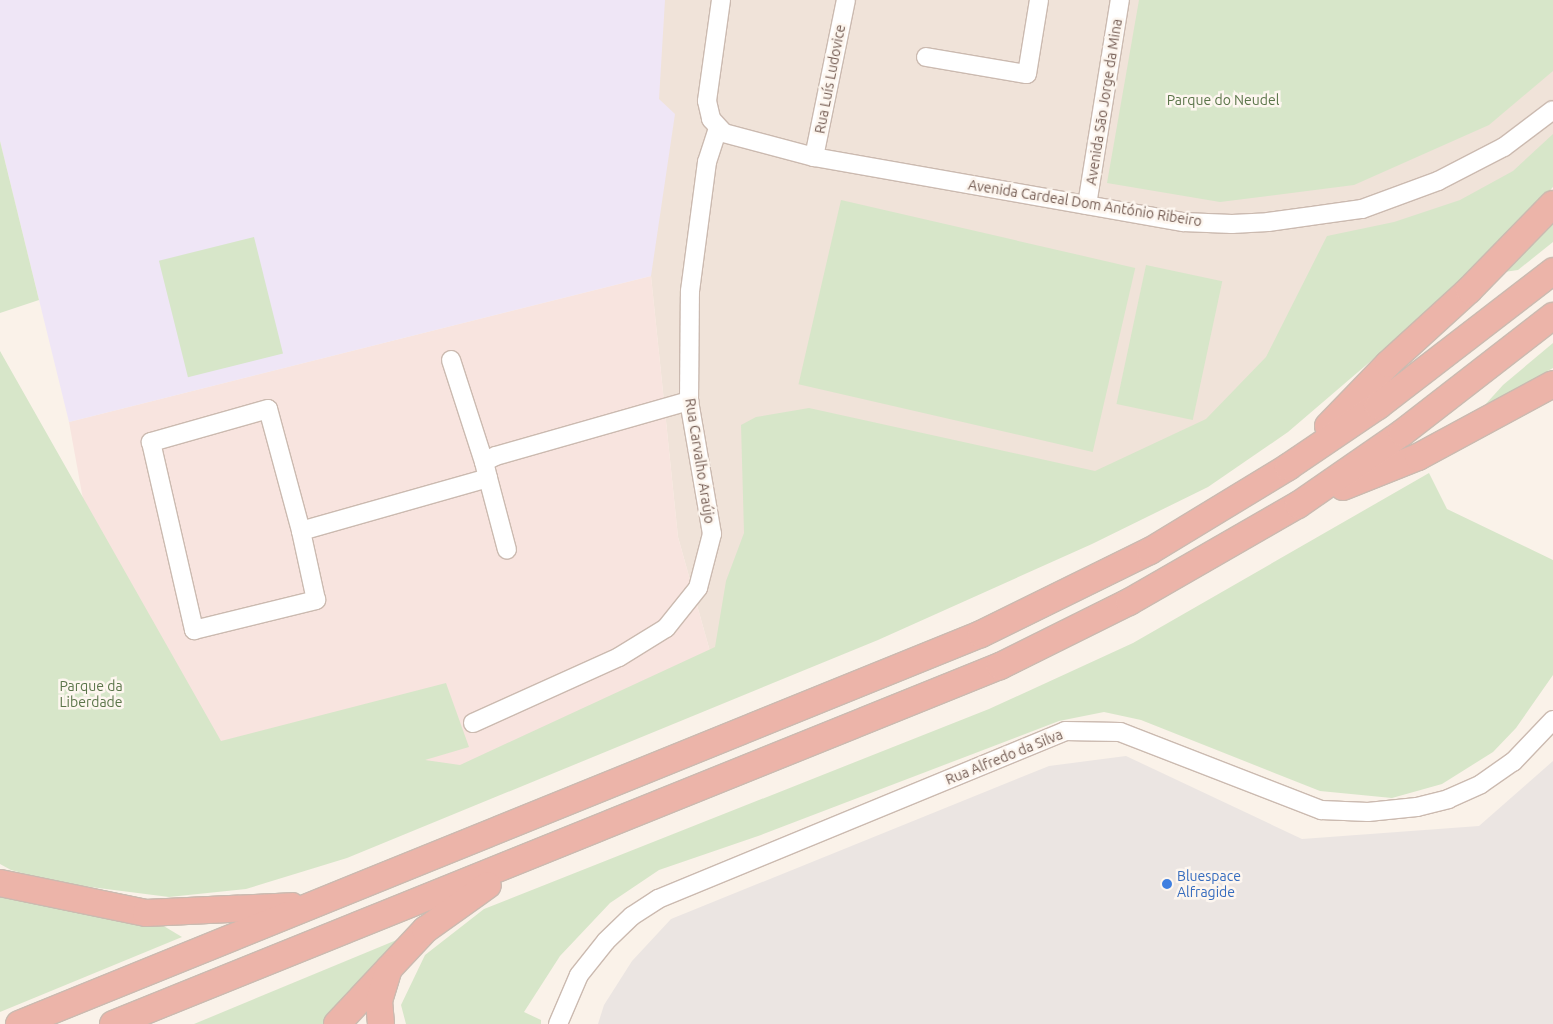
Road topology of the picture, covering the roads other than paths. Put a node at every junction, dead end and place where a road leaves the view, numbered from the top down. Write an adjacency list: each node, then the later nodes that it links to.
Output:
1 (846, 0): 8 (street, Rua Luís Ludovice)
2 (1038, 0): 5 (street)
3 (1120, 0): 10 (street, Avenida São Jorge da Mina)
4 (717, 4): 7 (street)
5 (926, 57)
6 (1553, 110): 10 (street, Avenida Cardeal Dom António Ribeiro)
7 (718, 128): 8 (street, Avenida Cardeal Dom António Ribeiro); 15 (street, Rua Carvalho Araújo)
8 (814, 158): 10 (street, Avenida Cardeal Dom António Ribeiro)
9 (1553, 204): 16 (highway)
10 (1087, 205)
11 (1553, 271): 16 (highway)
12 (1553, 316): 18 (highway)
13 (451, 360): 17 (street)
14 (1553, 384): 18 (highway)
15 (689, 402): 17 (street); 22 (street, Rua Carvalho Araújo)
16 (1288, 467): 25 (highway)
17 (486, 470): 19 (street); 20 (street)
18 (1298, 505): 23 (highway)
19 (301, 532): 19 (street)
20 (507, 550)
21 (1553, 720): 31 (street, Rua Alfredo da Silva)
22 (473, 723)
23 (521, 862): 26 (highway); 28 (highway)
24 (0, 883): 25 (highway)
25 (310, 906): 27 (highway)
26 (391, 962): 29 (highway); 30 (highway)
27 (19, 1024)
28 (113, 1024)
29 (337, 1024)
30 (381, 1024)
31 (558, 1024)

